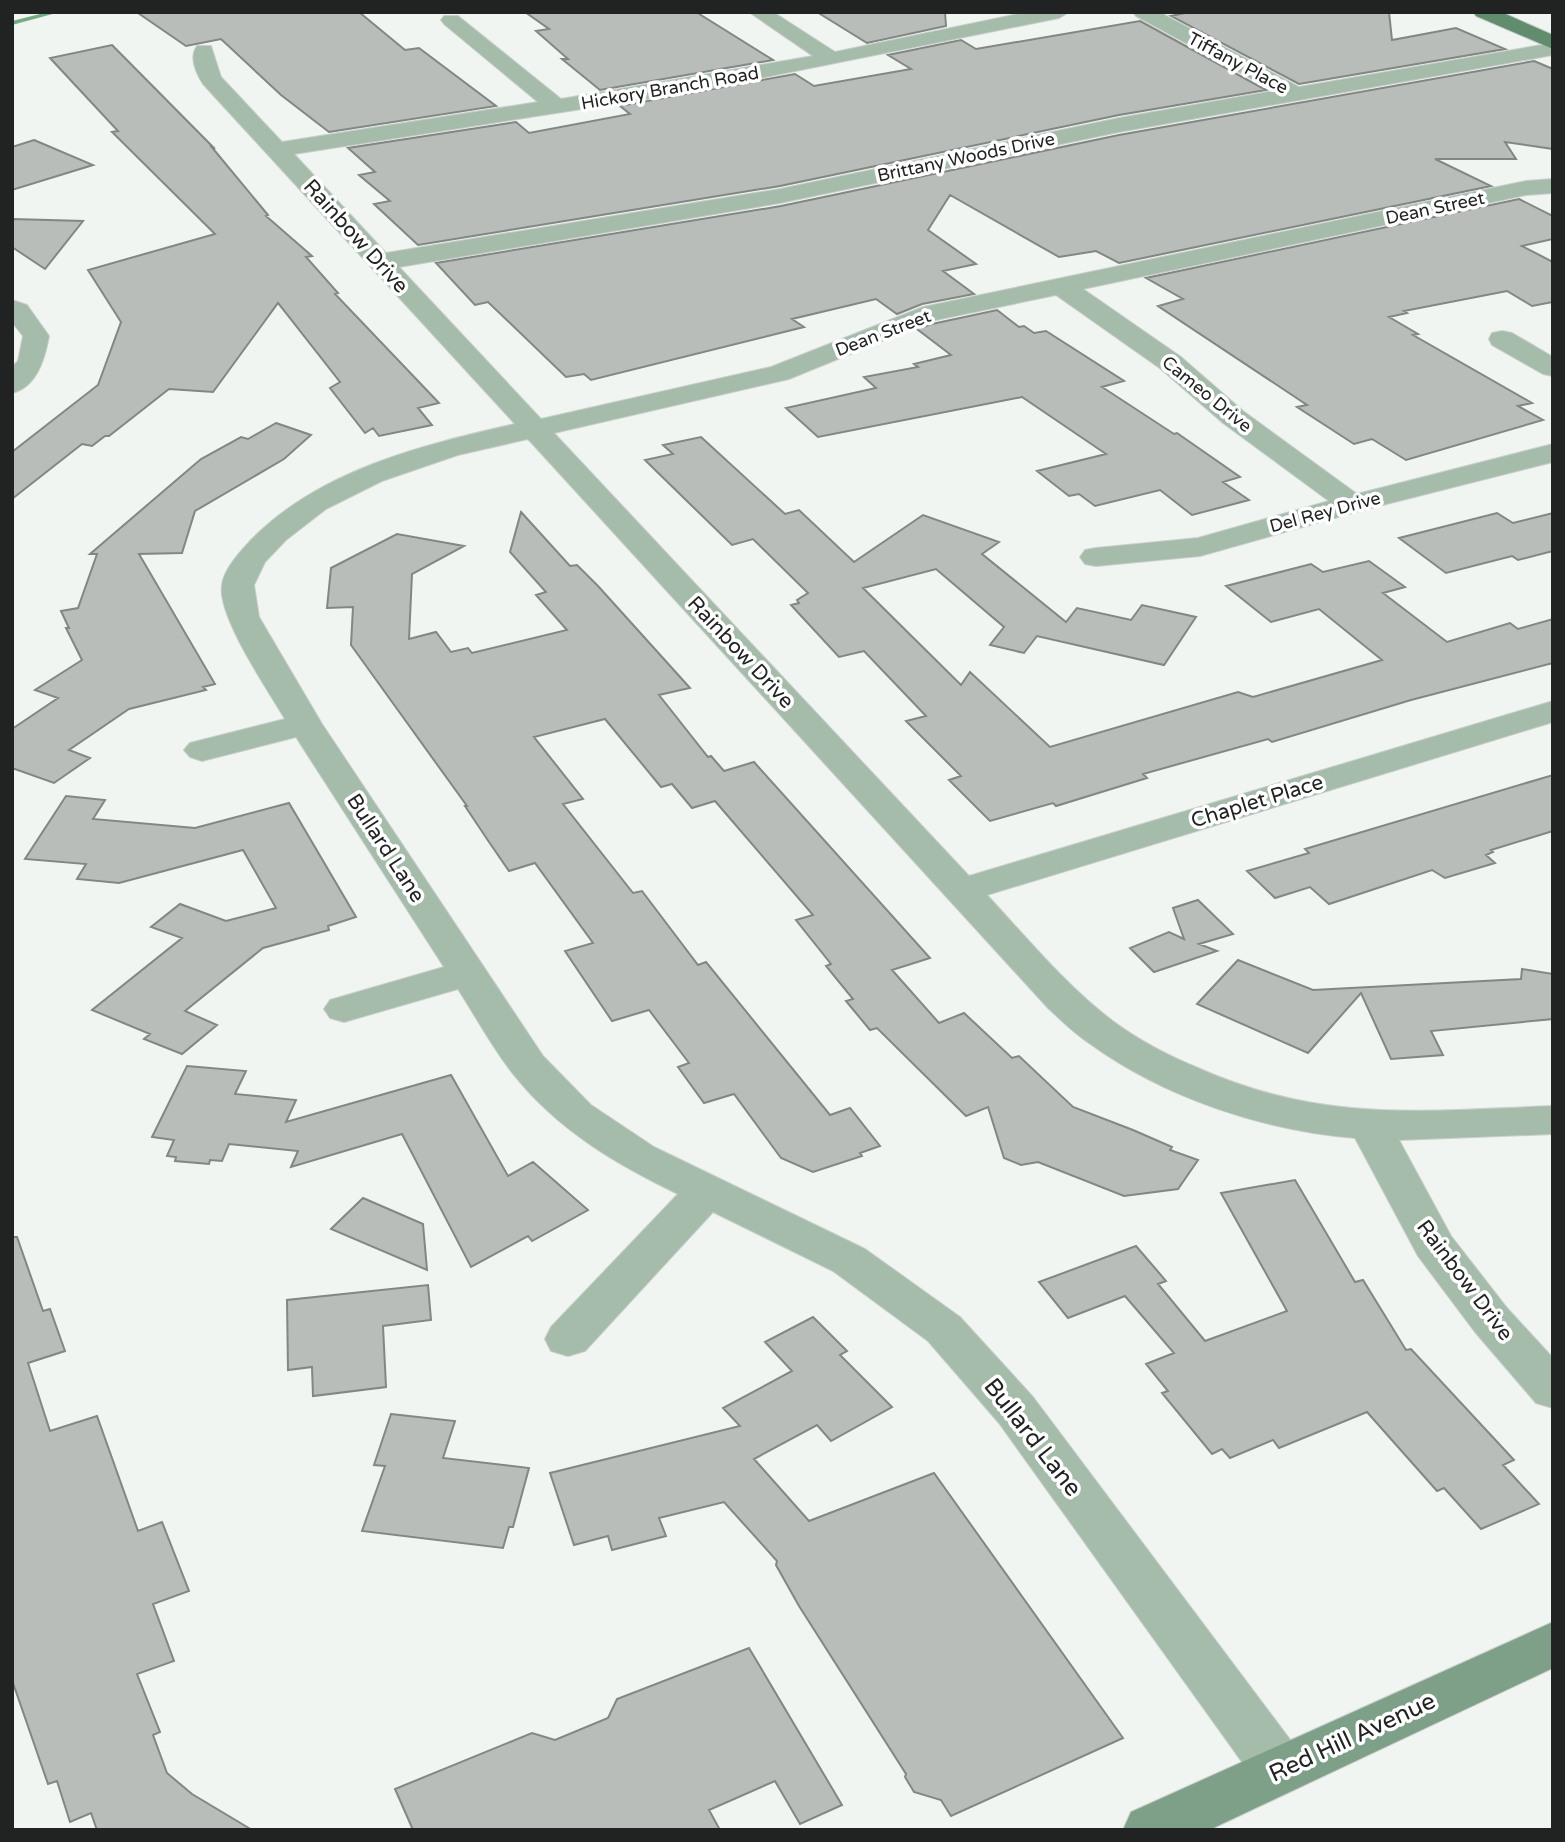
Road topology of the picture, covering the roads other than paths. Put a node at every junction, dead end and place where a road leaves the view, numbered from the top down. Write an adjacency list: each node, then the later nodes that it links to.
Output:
1 (759, 12): 9 (street)
2 (1059, 12): 9 (street, Hickory Branch Road)
3 (1143, 12): 10 (street, Tiffany Place)
4 (1483, 12): 6 (main road)
5 (451, 20): 11 (street)
6 (1553, 43)
7 (1553, 49): 10 (street, Brittany Woods Drive)
8 (204, 50): 12 (street, Rainbow Drive)
9 (832, 59): 11 (street, Hickory Branch Road)
10 (1296, 94): 14 (street, Brittany Woods Drive)
11 (557, 107): 12 (street, Hickory Branch Road)
12 (278, 150): 14 (street, Rainbow Drive)
13 (1553, 186): 15 (street, Dean Street)
14 (380, 262): 20 (street, Rainbow Drive)
15 (1061, 286): 20 (street, Dean Street); 22 (street, Cameo Drive)
16 (12, 308): 19 (street)
17 (1502, 338): 18 (street)
18 (1553, 368)
19 (12, 385)
20 (534, 429): 23 (street, Dean Street); 28 (street, Rainbow Drive)
21 (1553, 453): 22 (street, Del Rey Drive)
22 (1352, 504): 24 (street, Del Rey Drive)
23 (275, 533): 26 (street, Bullard Lane)
24 (1096, 557)
25 (1553, 711): 28 (street, Chaplet Place)
26 (305, 724): 27 (street); 29 (street, Bullard Lane)
27 (202, 750)
28 (962, 890): 32 (street, Rainbow Drive)
29 (468, 973): 30 (street); 33 (street, Bullard Lane)
30 (344, 1009)
31 (1553, 1120): 32 (street, Rainbow Drive)
32 (1370, 1126): 35 (street, Rainbow Drive)
33 (708, 1190): 34 (street); 37 (street, Bullard Lane)
34 (568, 1339)
35 (1553, 1390)
36 (1553, 1644): 37 (main road, Red Hill Avenue)
37 (1280, 1770): 38 (main road, Red Hill Avenue)
38 (1151, 1830)

